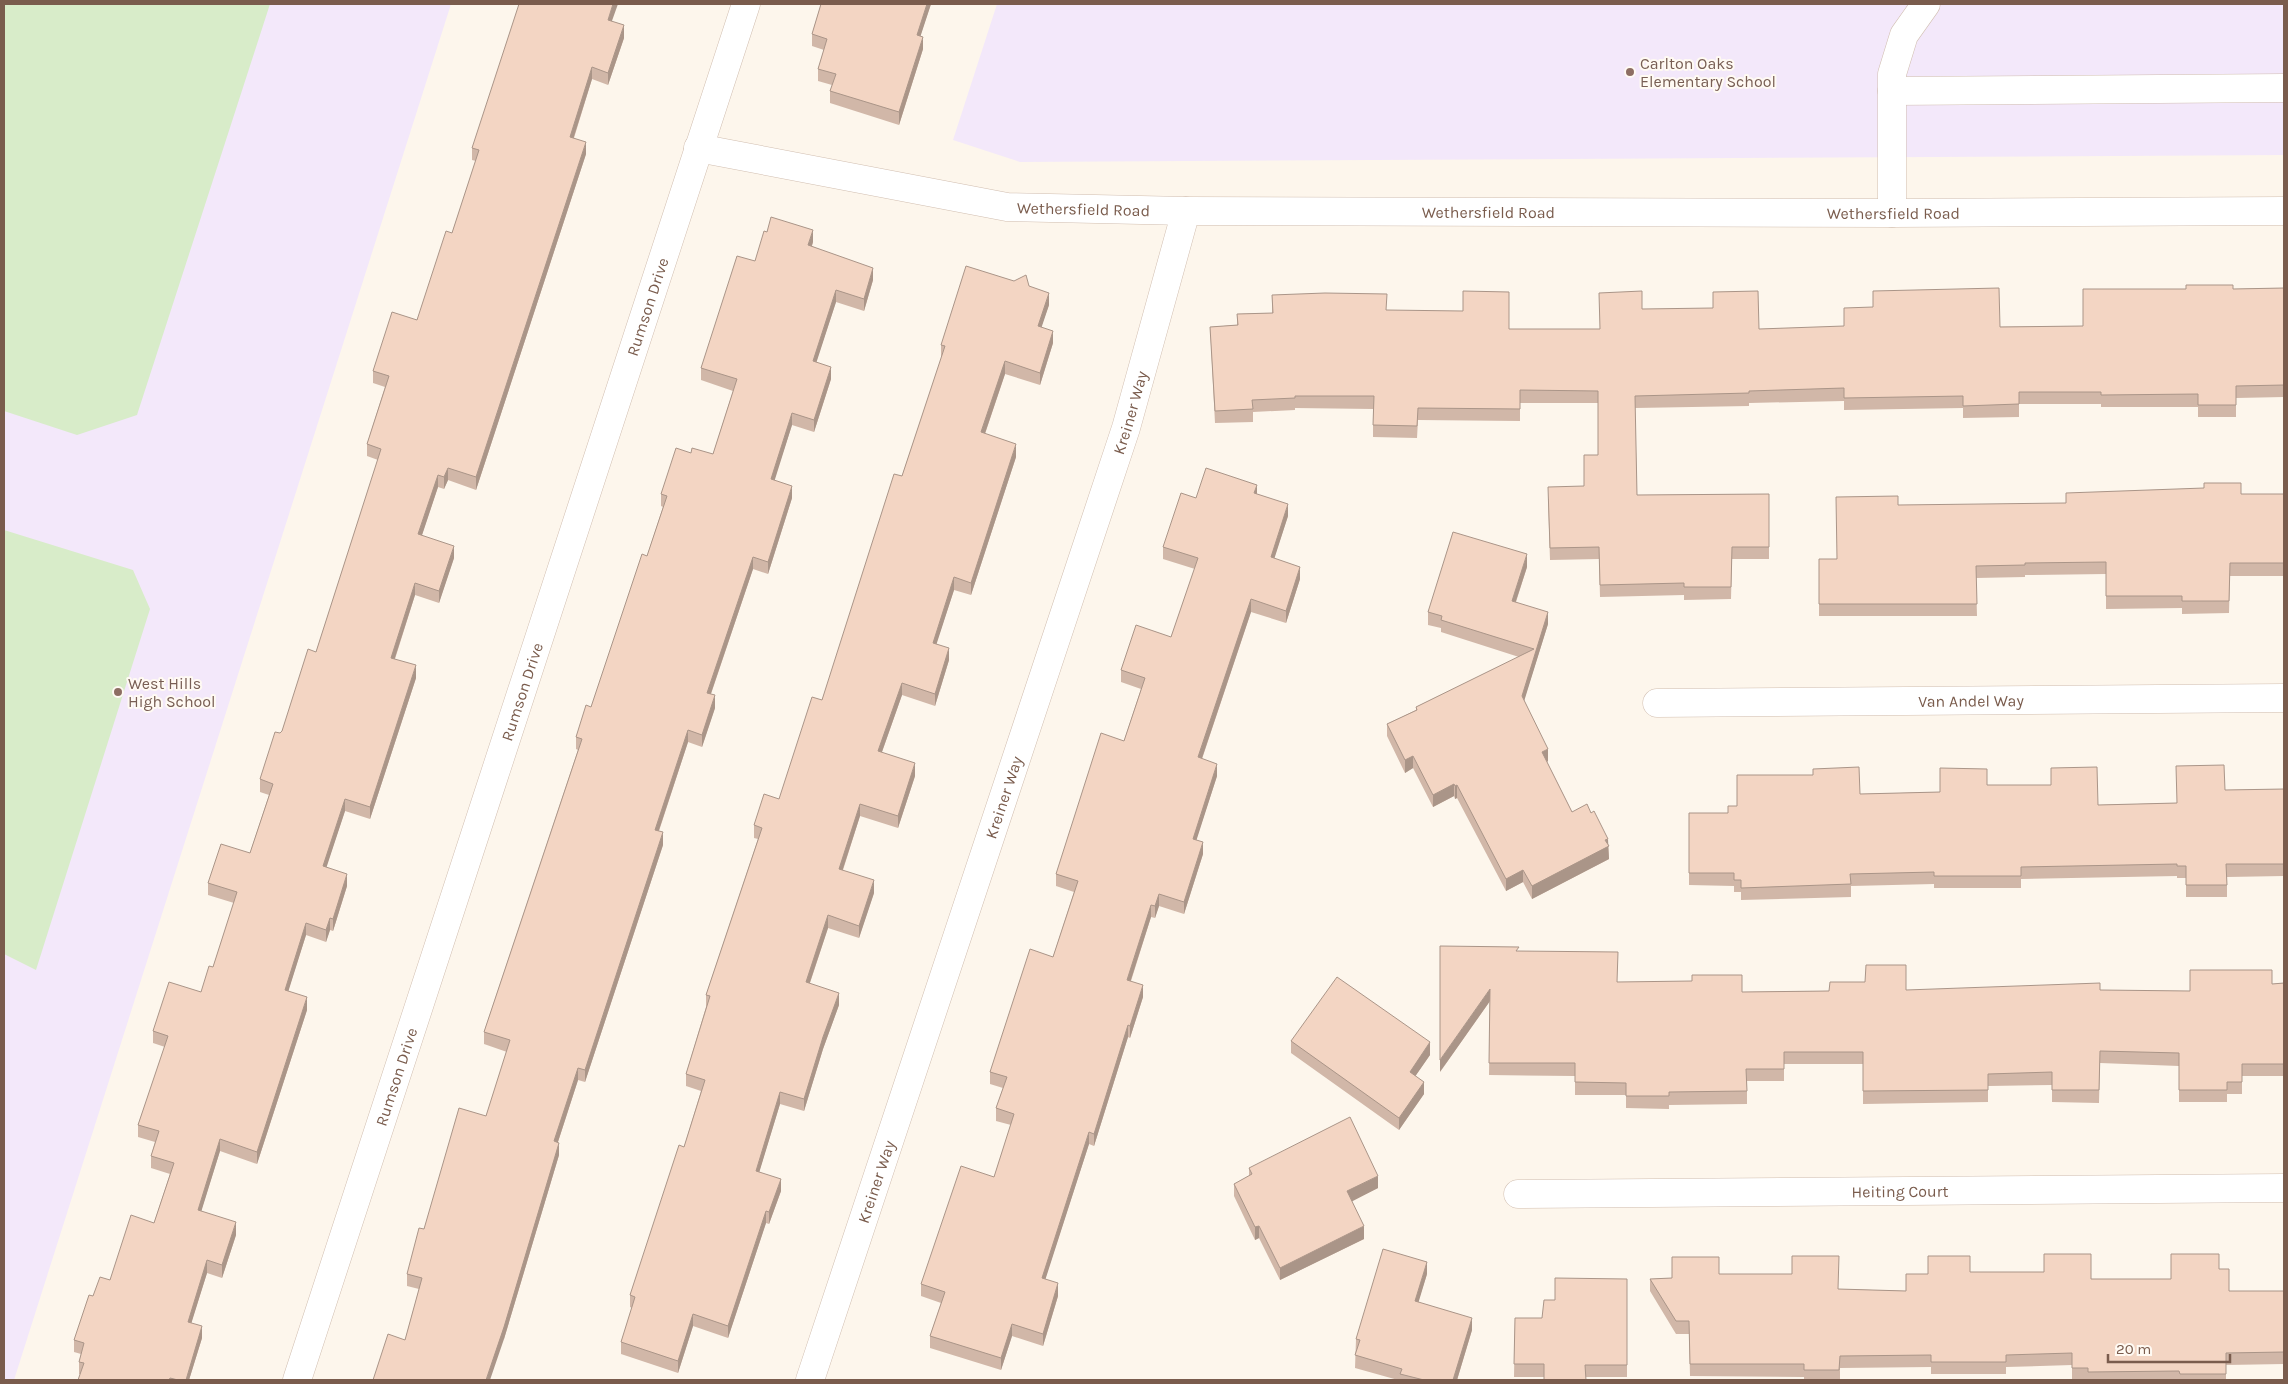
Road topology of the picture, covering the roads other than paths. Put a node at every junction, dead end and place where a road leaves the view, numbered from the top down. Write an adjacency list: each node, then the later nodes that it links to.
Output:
1 (746, 4): 5 (street, Rumson Drive)
2 (1926, 4): 4 (street)
3 (2284, 88): 4 (street)
4 (1892, 91): 8 (street)
5 (698, 148): 6 (street, Wethersfield Road); 13 (street, Rumson Drive)
6 (1186, 211): 8 (street, Wethersfield Road); 14 (street, Kreiner Way)
7 (2284, 211): 8 (street, Wethersfield Road)
8 (1892, 213)
9 (2284, 698): 10 (street, Van Andel Way)
10 (1657, 703)
11 (2284, 1188): 12 (street, Heiting Court)
12 (1518, 1194)
13 (297, 1380)
14 (810, 1380)

